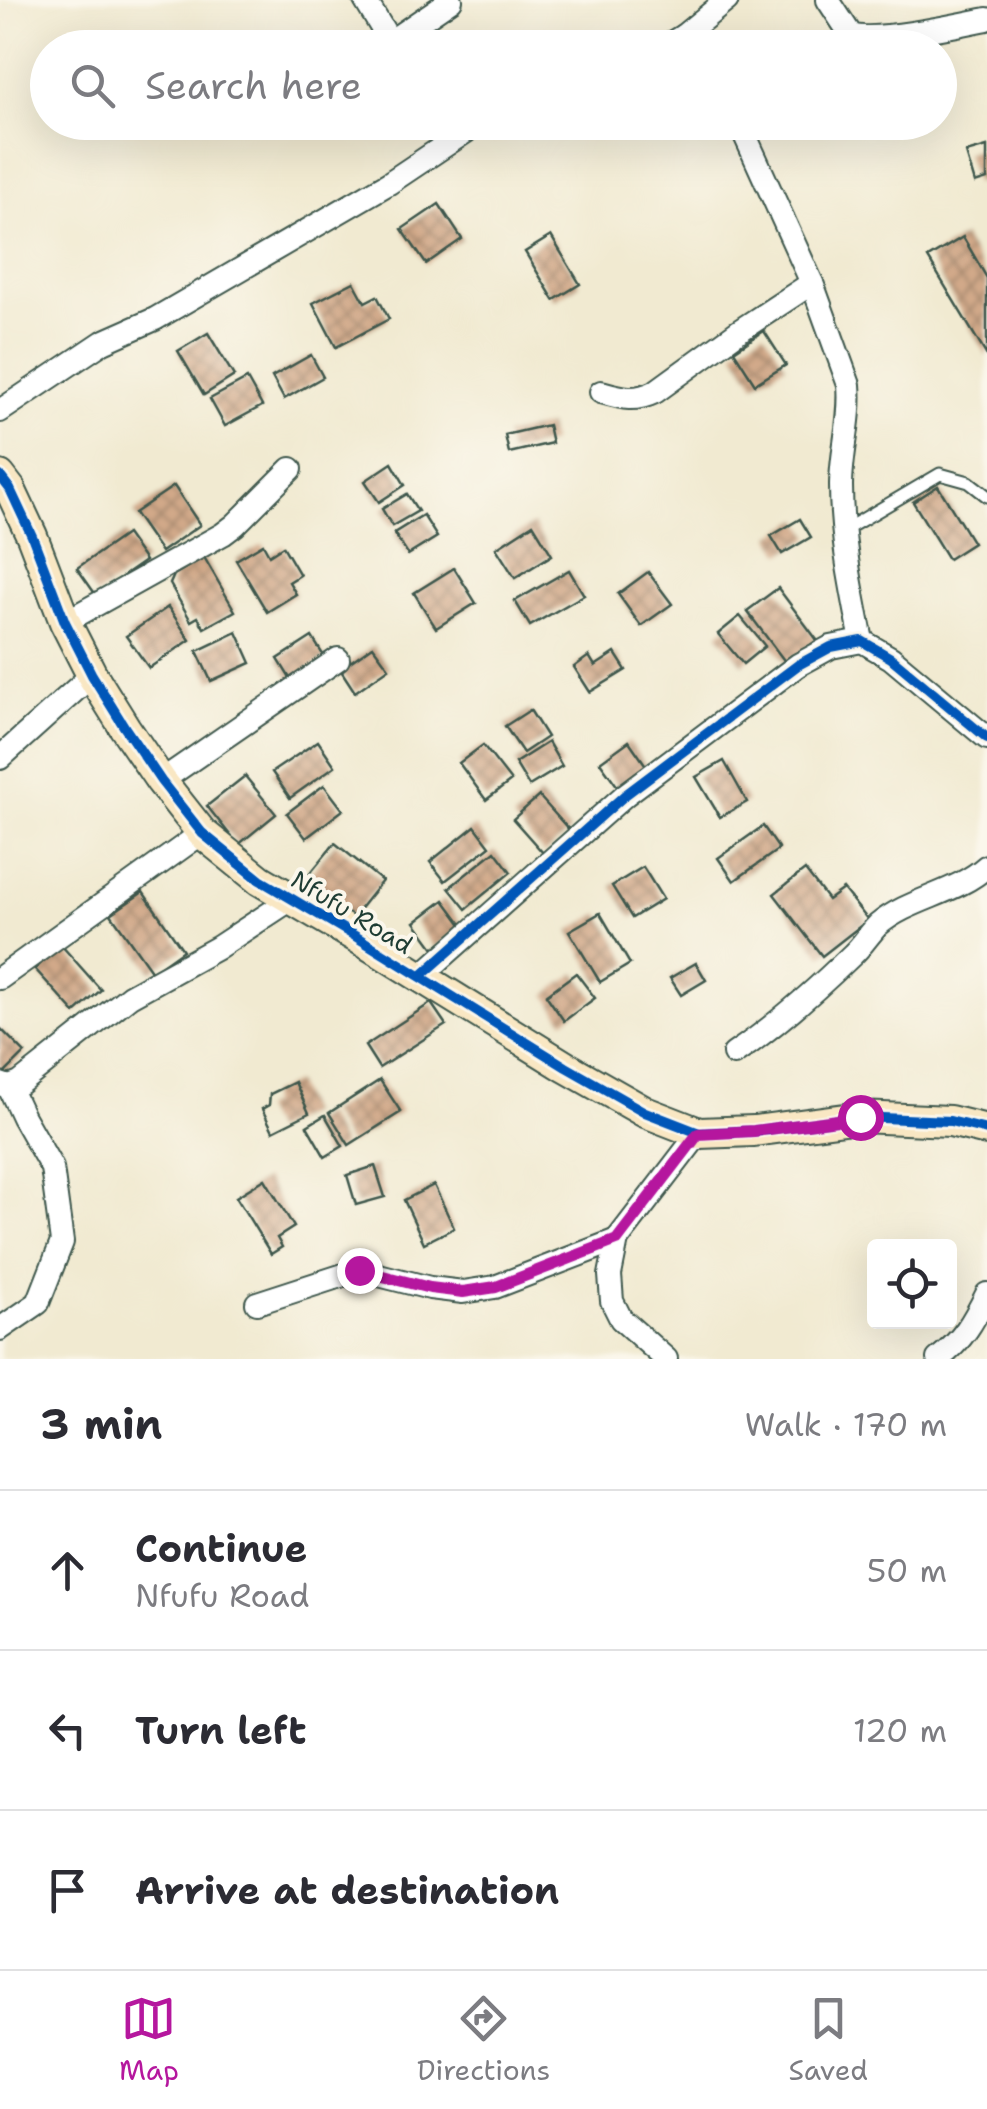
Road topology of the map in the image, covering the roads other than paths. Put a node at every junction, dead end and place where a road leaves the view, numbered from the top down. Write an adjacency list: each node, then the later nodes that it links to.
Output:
1 (365, 0): 6 (street)
2 (451, 0): 7 (street)
3 (727, 0): 8 (street)
4 (828, 0): 9 (street)
5 (987, 20): 10 (street)
6 (383, 30)
7 (411, 30)
8 (694, 30)
9 (848, 30)
10 (925, 30)
11 (436, 140): 15 (street)
12 (746, 140): 13 (street)
13 (812, 283): 14 (street); 19 (street)
14 (601, 392)
15 (0, 412)
16 (290, 469): 20 (street)
17 (0, 476): 20 (street, Nfufu Road)
18 (987, 496): 19 (lane)
19 (843, 531): 21 (street)
20 (65, 622): 23 (street, Nfufu Road)
21 (862, 641): 24 (street); 30 (street)
22 (338, 659): 26 (street)
23 (92, 676): 25 (street); 26 (street, Nfufu Road)
24 (987, 738)
25 (0, 758)
26 (161, 781): 27 (street, Nfufu Road)
27 (202, 833): 29 (street, Nfufu Road); 31 (street)
28 (987, 866): 32 (street)
29 (290, 900): 30 (street, Nfufu Road); 33 (street)
30 (420, 976): 35 (street, Nfufu Road)
31 (0, 978)
32 (734, 1054)
33 (5, 1085): 39 (street)
34 (987, 1130): 35 (street, Nfufu Road)
35 (698, 1134): 36 (street)
36 (617, 1240): 38 (street); 40 (street)
37 (987, 1294): 41 (street)
38 (256, 1302)
39 (0, 1329)
40 (666, 1359)
41 (938, 1359)

